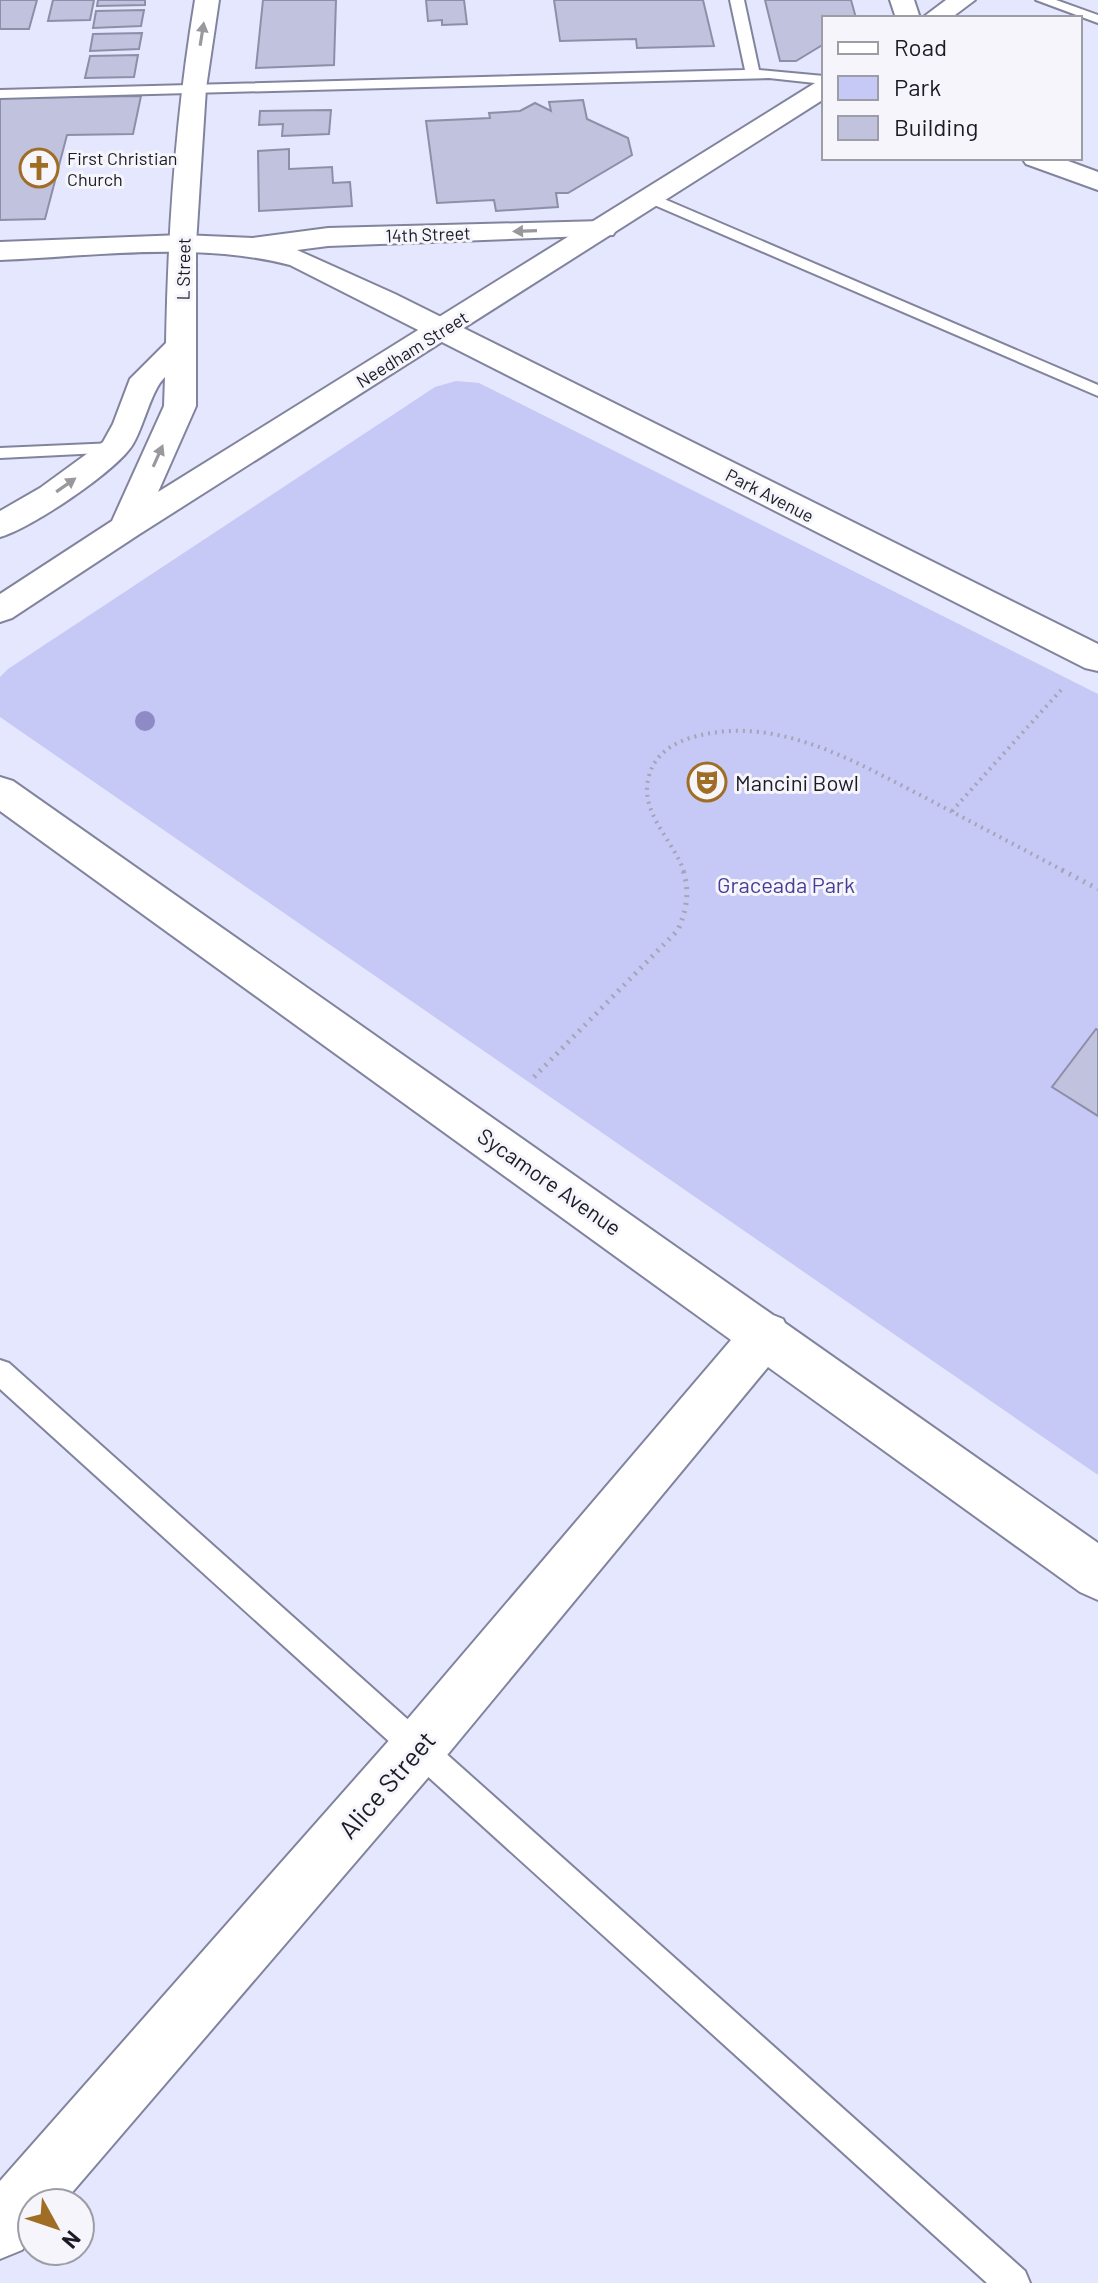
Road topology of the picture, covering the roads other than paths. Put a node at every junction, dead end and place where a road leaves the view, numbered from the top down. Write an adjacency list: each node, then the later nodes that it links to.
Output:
1 (207, 0): 9 (street, L Street, one-way to 1)
2 (737, 0): 7 (lane)
3 (963, 0): 5 (street)
4 (1043, 0): 6 (lane)
5 (937, 16)
6 (1098, 19)
7 (753, 74): 8 (lane); 9 (lane)
8 (822, 80)
9 (193, 88): 11 (lane); 16 (street, L Street)
10 (822, 89): 14 (street, Needham Street)
11 (0, 94)
12 (1041, 160): 13 (street)
13 (1098, 182)
14 (650, 198): 15 (street, Needham Street); 21 (lane)
15 (603, 229): 17 (street, 14th Street, one-way to 17); 19 (street, Needham Street)
16 (182, 244): 17 (street, 14th Street); 18 (street, 14th Street); 20 (street, L Street)
17 (253, 247): 19 (street, 14th Street)
18 (0, 251)
19 (442, 331): 25 (street, Needham Street); 27 (street, Park Avenue)
20 (182, 344): 22 (street); 25 (street, L Street, one-way to 20)
21 (1098, 391)
22 (115, 448): 23 (lane); 24 (street, one-way to 22)
23 (0, 453)
24 (0, 526)
25 (126, 527): 26 (street, Needham Street)
26 (0, 610)
27 (1098, 659)
28 (0, 791): 29 (street, Sycamore Avenue)
29 (766, 1334): 31 (street, Sycamore Avenue); 32 (street, Alice Street)
30 (0, 1372): 32 (lane)
31 (1098, 1574)
32 (419, 1747): 33 (street, Alice Street); 34 (lane)
33 (0, 2228)
34 (1013, 2283)

